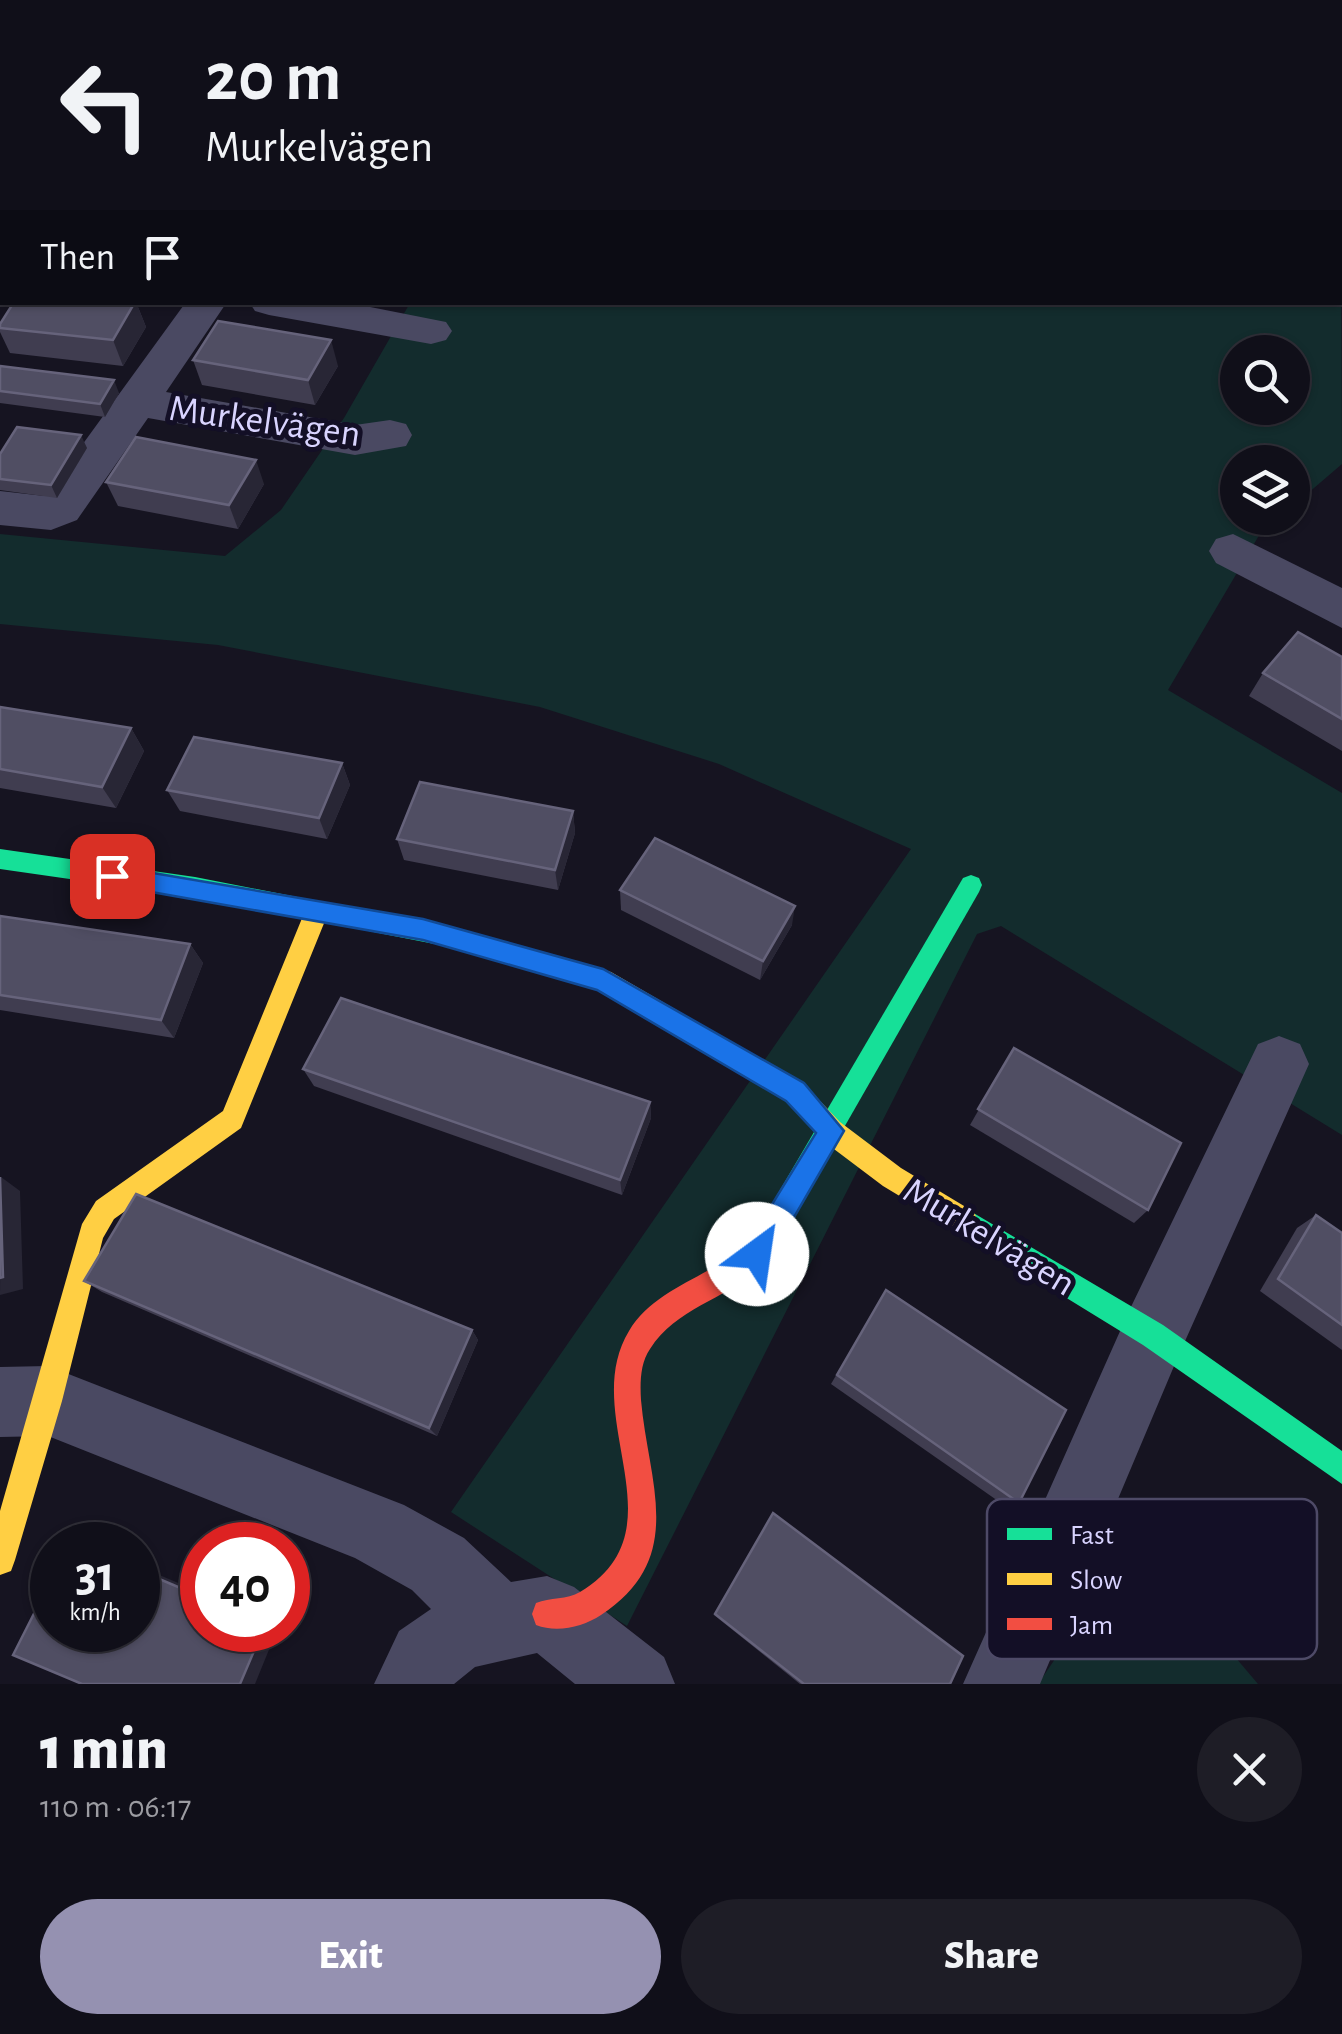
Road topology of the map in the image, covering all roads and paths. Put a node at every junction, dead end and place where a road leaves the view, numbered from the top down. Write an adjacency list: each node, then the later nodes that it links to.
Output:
1 (206, 305): 4 (street, Murkelvägen)
2 (285, 305): 3 (street)
3 (431, 331)
4 (140, 402): 5 (street, Murkelvägen); 6 (street, Murkelvägen)
5 (390, 435)
6 (0, 508)
7 (1233, 551): 8 (street)
8 (1342, 610)
9 (0, 859): 11 (street, Murkelvägen)
10 (972, 886): 13 (street)
11 (318, 911): 13 (street, Murkelvägen); 15 (street)
12 (1279, 1064): 14 (street)
13 (831, 1131): 14 (street, Murkelvägen); 19 (street)
14 (1153, 1335): 16 (street, Murkelvägen); 17 (street)
15 (24, 1402): 18 (street); 19 (street)
16 (1342, 1469)
17 (1082, 1499)
18 (0, 1560)
19 (522, 1618): 21 (street); 22 (street)
20 (1012, 1659): 23 (street)
21 (412, 1684)
22 (636, 1684)
23 (1001, 1684)

